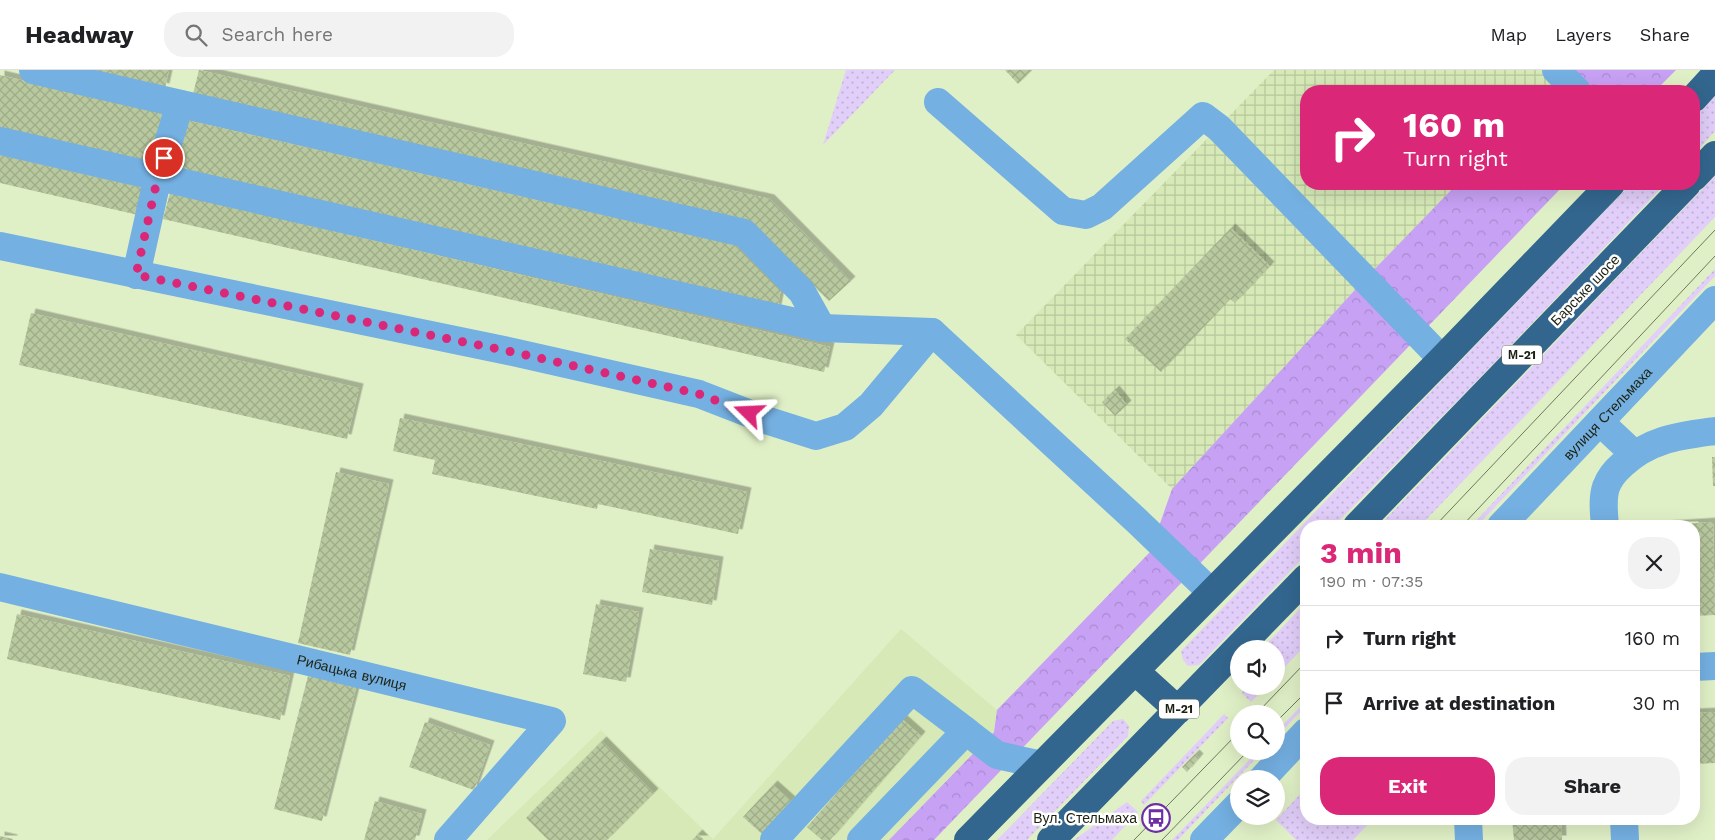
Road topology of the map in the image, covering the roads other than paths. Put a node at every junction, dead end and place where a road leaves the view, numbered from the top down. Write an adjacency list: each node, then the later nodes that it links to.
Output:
1 (34, 70): 7 (street)
2 (1556, 70): 4 (street)
3 (1715, 76): 5 (highway)
4 (1571, 85)
5 (1700, 92)
6 (938, 102): 19 (street)
7 (180, 104): 11 (street); 17 (street)
8 (0, 140): 11 (street)
9 (1715, 155): 10 (highway)
10 (1700, 171)
11 (158, 176): 15 (street); 17 (street)
12 (1605, 190): 19 (highway)
13 (1681, 190): 23 (highway, Барське шосе / М-21)
14 (0, 246): 15 (street)
15 (136, 275): 18 (street)
16 (1715, 300): 20 (street, вулиця Стельмаха)
17 (822, 328): 18 (street)
18 (932, 332): 28 (street)
19 (1442, 359): 28 (highway)
20 (1600, 422): 22 (street); 24 (street, вулиця Стельмаха)
21 (1715, 432): 22 (street)
22 (1633, 454): 25 (street)
23 (1363, 520)
24 (1507, 520)
25 (1605, 520)
26 (1300, 584): 32 (highway, М-21)
27 (0, 587): 40 (street, Рибацька вулиця)
28 (1210, 592): 31 (highway)
29 (1715, 666): 30 (street)
30 (1700, 667)
31 (1136, 671): 32 (highway); 35 (highway)
32 (1178, 710): 44 (highway, М-21)
33 (966, 731): 35 (street); 41 (street); 42 (street)
34 (1300, 738): 36 (street)
35 (1042, 765): 43 (highway)
36 (1270, 770)
37 (1230, 813): 45 (street)
38 (1468, 825): 46 (street)
39 (1624, 825): 47 (street)
40 (448, 840)
41 (774, 840)
42 (861, 840)
43 (968, 840)
44 (1051, 840)
45 (1204, 840)
46 (1469, 840)
47 (1625, 840)

